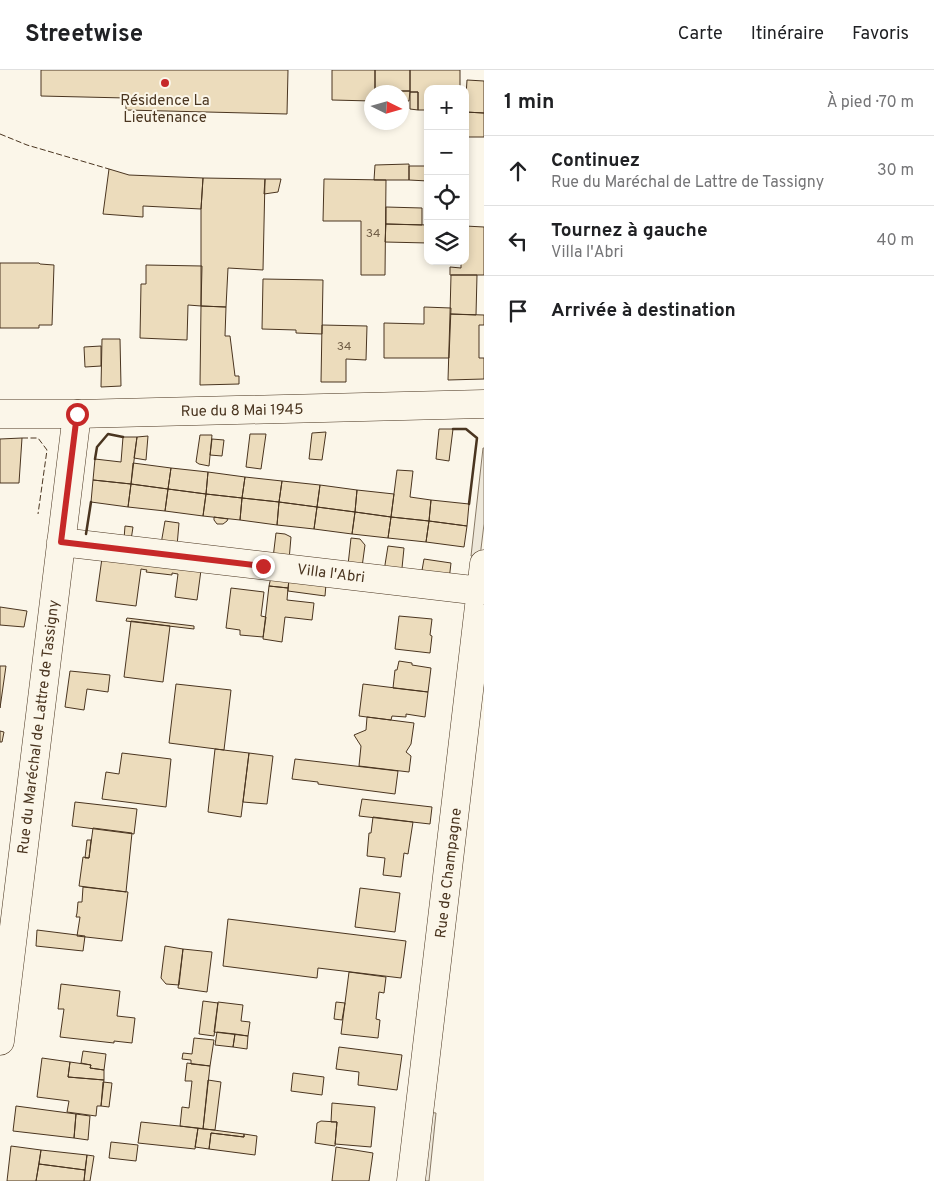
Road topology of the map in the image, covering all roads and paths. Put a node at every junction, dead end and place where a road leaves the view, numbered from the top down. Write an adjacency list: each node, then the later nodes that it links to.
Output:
1 (484, 404): 3 (street, Rue du 8 Mai 1945)
2 (0, 414): 3 (street, Rue du 8 Mai 1945)
3 (77, 414): 4 (street, Rue du Maréchal de Lattre de Tassigny)
4 (61, 542): 6 (street, Villa l'Abri); 7 (street, Rue du Maréchal de Lattre de Tassigny)
5 (484, 564): 6 (street, Rue de Champagne)
6 (481, 591): 8 (street, Rue de Champagne)
7 (0, 1041)
8 (411, 1181)

